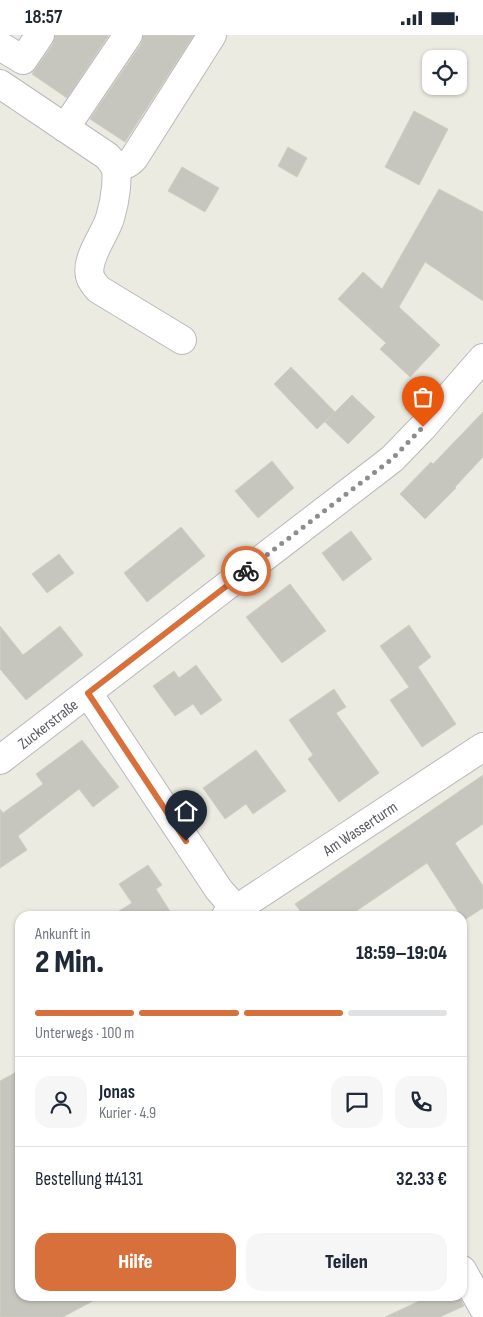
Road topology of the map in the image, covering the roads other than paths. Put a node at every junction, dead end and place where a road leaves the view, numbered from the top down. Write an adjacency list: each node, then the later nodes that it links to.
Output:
1 (40, 35): 5 (street)
2 (128, 35): 7 (street)
3 (212, 35): 8 (street)
4 (0, 46): 5 (street)
5 (23, 60): 6 (street)
6 (2, 86): 7 (street)
7 (65, 128): 8 (street)
8 (114, 164): 9 (street)
9 (182, 340)
10 (483, 358): 11 (street, Zuckerstraße)
11 (88, 693): 13 (street, Zuckerstraße); 14 (street, Am Wasserturm)
12 (483, 747): 15 (street, Am Wasserturm)
13 (0, 760)
14 (234, 911)
15 (240, 911)
16 (467, 1279): 17 (street)
17 (483, 1307)

